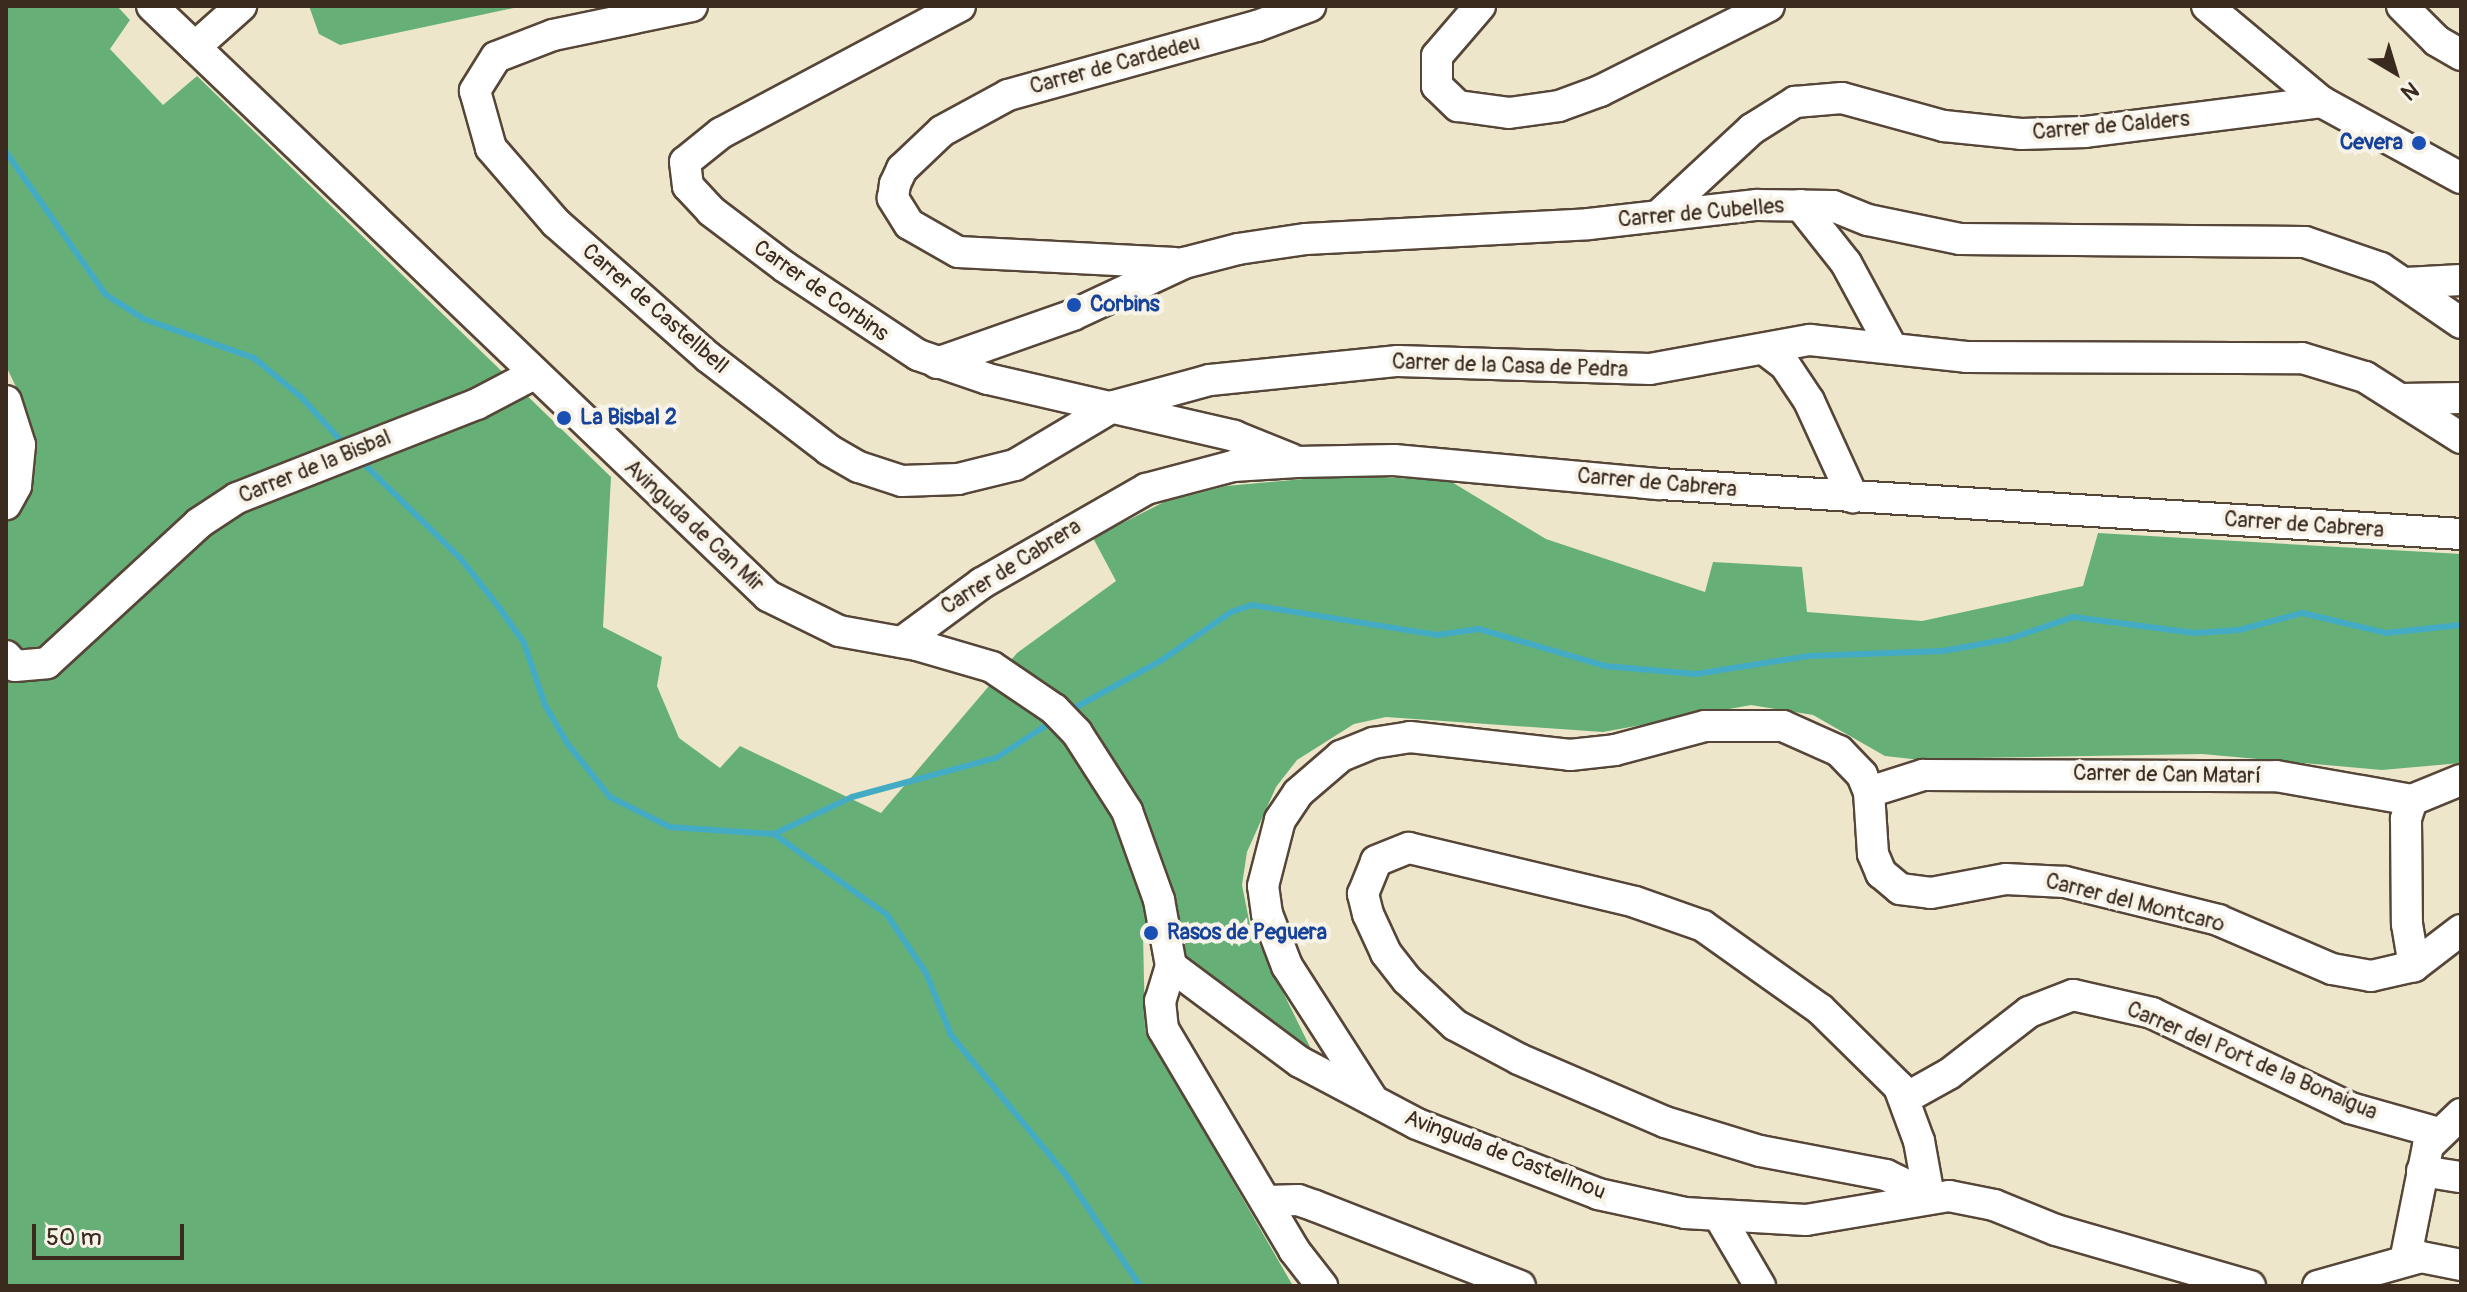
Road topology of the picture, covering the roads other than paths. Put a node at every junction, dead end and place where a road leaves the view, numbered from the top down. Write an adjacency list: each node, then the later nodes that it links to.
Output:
1 (152, 6): 10 (street, Avinguda de Can Mir)
2 (241, 6): 10 (street)
3 (692, 6): 27 (street, Carrer de Castellbell)
4 (960, 6): 22 (street, Carrer de Corbins)
5 (1310, 6): 16 (street, Carrer de Cardedeu)
6 (1480, 6): 7 (street)
7 (1769, 6)
8 (2207, 6): 12 (street)
9 (2402, 6): 11 (street)
10 (195, 47): 23 (street, Avinguda de Can Mir)
11 (2461, 55)
12 (2322, 102): 13 (street); 15 (street, Carrer de Calders)
13 (2461, 178)
14 (1800, 205): 15 (street, Carrer de Cubelles); 18 (street, Carrer de Cubelles); 20 (street)
15 (1658, 216): 16 (street, Carrer de Cubelles)
16 (1184, 263): 22 (street, Carrer de Cubelles)
17 (2461, 280): 18 (street)
18 (2406, 283): 19 (street, Carrer de Cubelles)
19 (2461, 323)
20 (1892, 348): 21 (street); 25 (street)
21 (1764, 349): 27 (street, Carrer de la Casa de Pedra); 30 (street)
22 (937, 363): 27 (street, Carrer de Corbins)
23 (534, 374): 33 (street, Avinguda de Can Mir); 34 (street, Carrer de la Bisbal)
24 (2461, 398): 25 (street)
25 (2401, 399): 28 (street)
26 (6, 401): 31 (street)
27 (1114, 406): 29 (street, Carrer de Corbins)
28 (2461, 438)
29 (1297, 462): 30 (street, Carrer de Cabrera); 33 (street, Carrer de Cabrera)
30 (1853, 497): 32 (street, Carrer de Cabrera)
31 (6, 504)
32 (2461, 534)
33 (902, 642): 39 (street, Avinguda de Can Mir)
34 (6, 656)
35 (2461, 780): 37 (street)
36 (1869, 792): 37 (street, Carrer de Can Matarí); 40 (street, Carrer del Montcaro); 42 (street)
37 (2412, 800): 40 (street)
38 (2461, 930): 40 (street, Carrer del Montcaro)
39 (1171, 966): 42 (street, Avinguda de Castellnou); 47 (street)
40 (2414, 966)
41 (1904, 1099): 43 (street, Carrer del Port de la Bonaigua); 46 (street); 46 (street)
42 (1373, 1100): 48 (street, Avinguda de Castellnou)
43 (2450, 1124): 44 (street)
44 (2422, 1171): 45 (street); 50 (street)
45 (2461, 1177)
46 (1929, 1196): 48 (street, Avinguda de Castellnou); 54 (street, Avinguda de Castellnou)
47 (1267, 1201): 51 (street); 52 (street)
48 (1719, 1216): 53 (street)
49 (2461, 1265): 50 (street)
50 (2393, 1273): 55 (street)
51 (1322, 1286)
52 (1520, 1286)
53 (1760, 1286)
54 (2250, 1286)
55 (2318, 1286)

